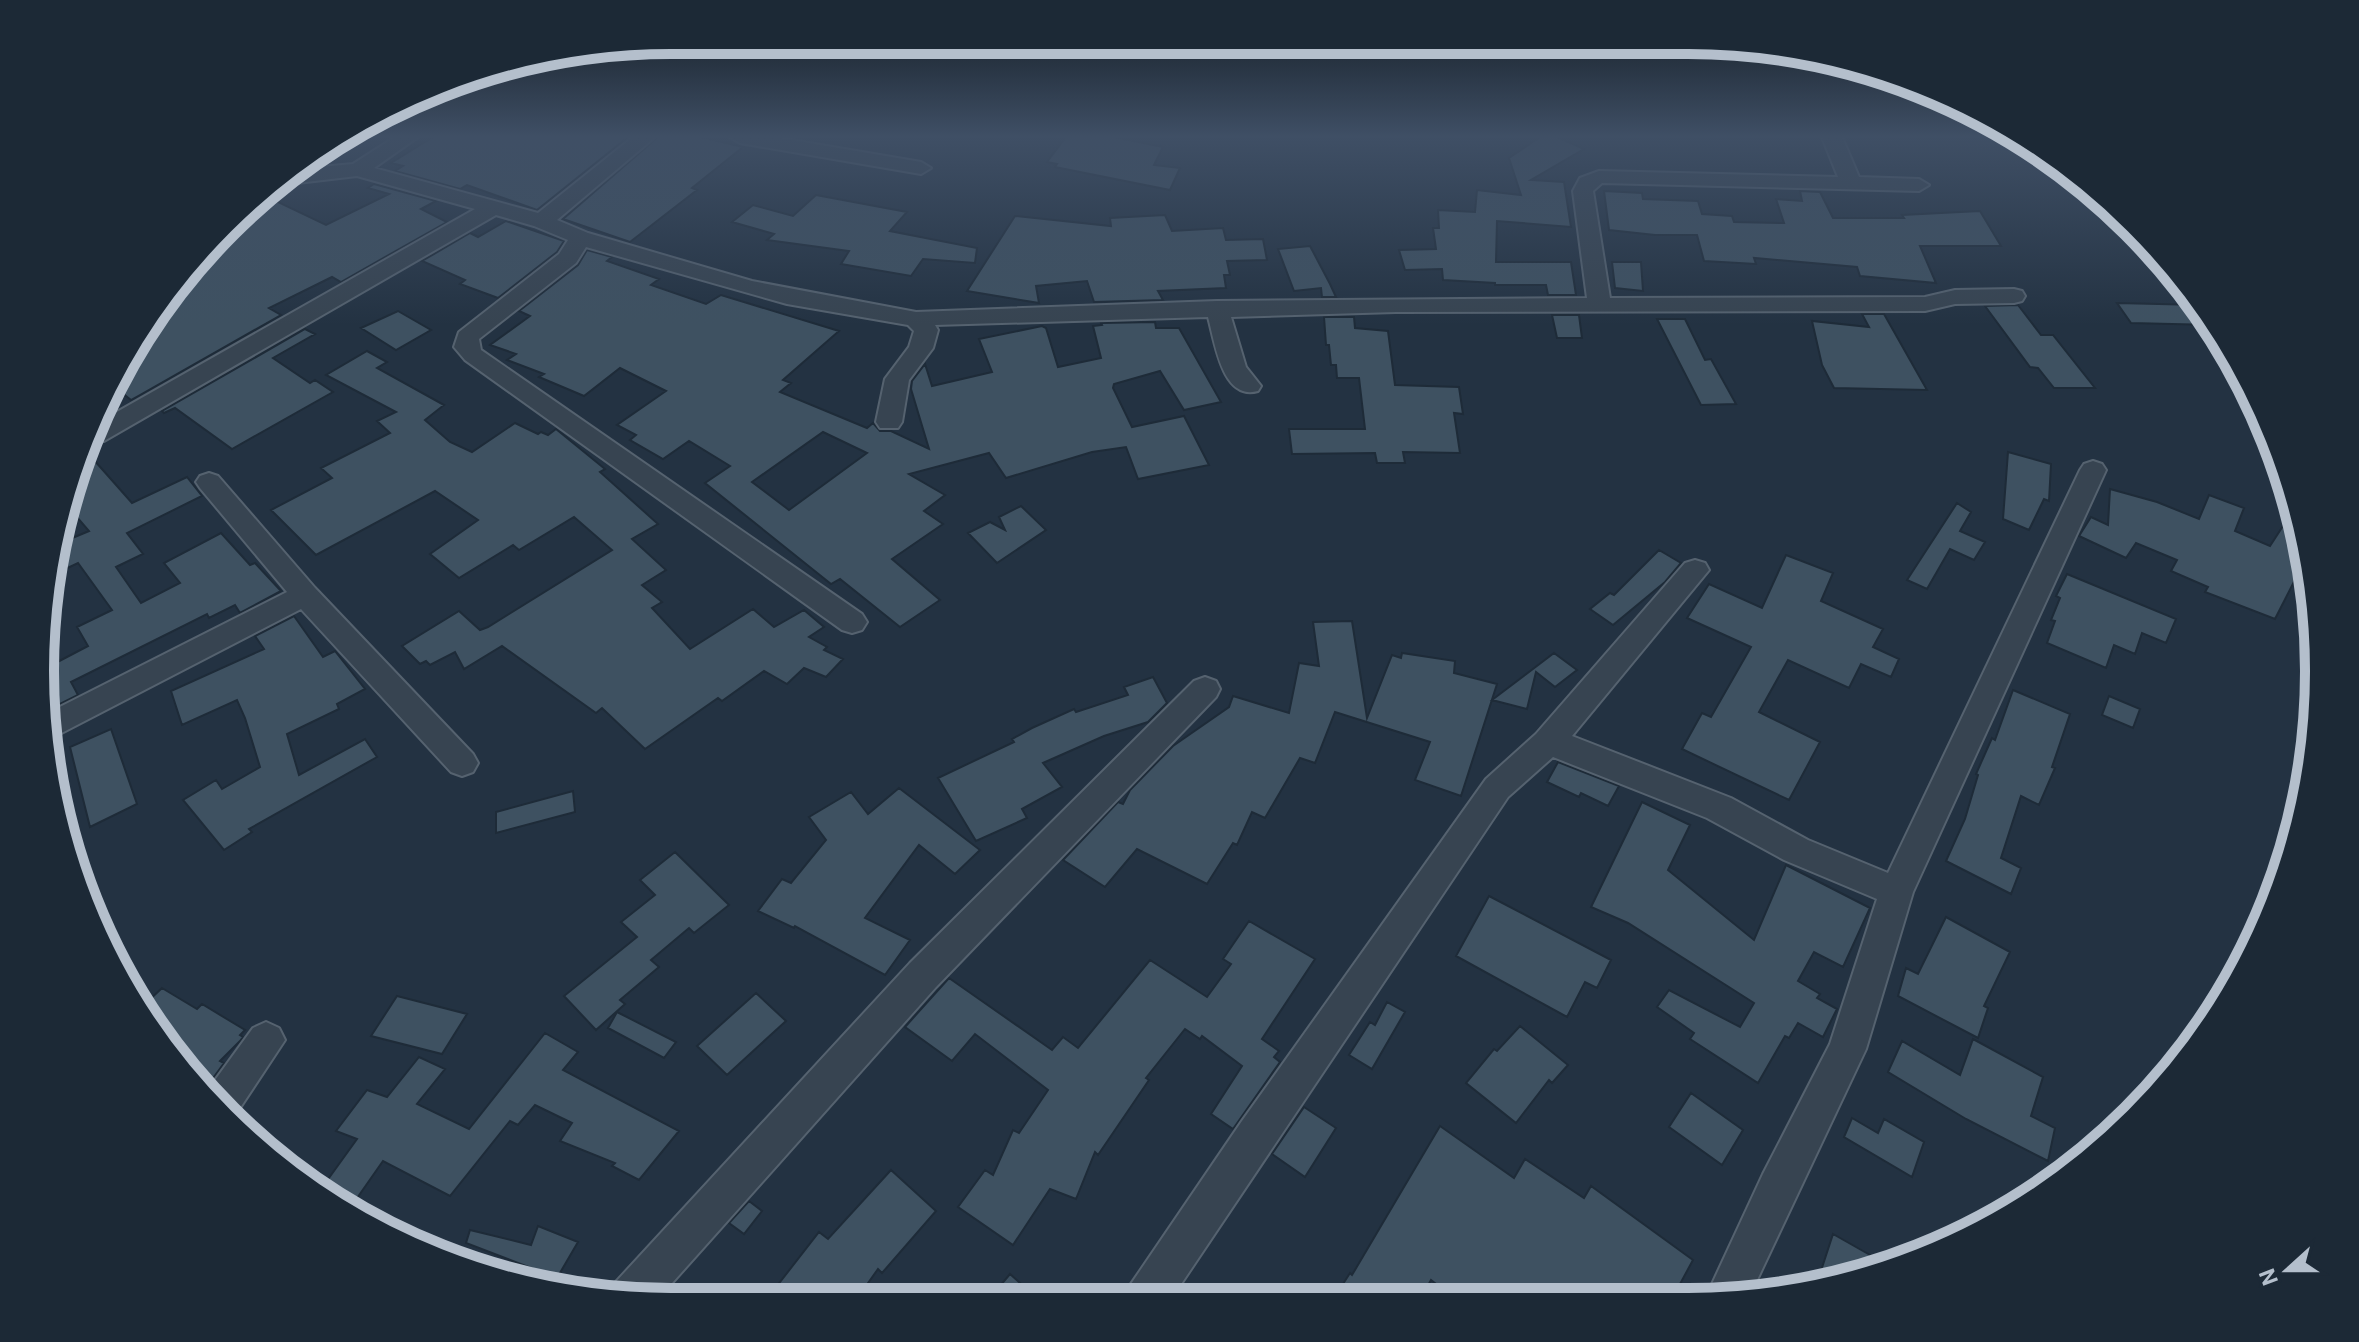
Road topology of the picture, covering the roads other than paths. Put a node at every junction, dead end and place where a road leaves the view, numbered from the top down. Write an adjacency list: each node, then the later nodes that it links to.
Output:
1 (462, 200): 4 (street)
2 (568, 200): 5 (street)
3 (1584, 200): 8 (street)
4 (492, 208): 5 (street); 13 (street)
5 (542, 221): 6 (street)
6 (580, 238): 10 (street); 18 (street)
7 (2014, 296): 8 (street)
8 (1599, 304): 9 (street)
9 (1217, 308): 10 (street); 11 (street)
10 (916, 319): 12 (street)
11 (1249, 386)
12 (889, 422)
13 (103, 431)
14 (2093, 470): 23 (street)
15 (209, 482): 17 (street)
16 (1695, 570): 21 (street)
17 (305, 595): 20 (street); 22 (street)
18 (852, 622)
19 (1205, 689): 27 (street)
20 (56, 723)
21 (1547, 743): 23 (street); 28 (street)
22 (462, 763)
23 (1896, 892): 26 (street)
24 (266, 1040): 25 (street)
25 (225, 1097)
26 (1732, 1287)
27 (652, 1288)
28 (1153, 1288)

